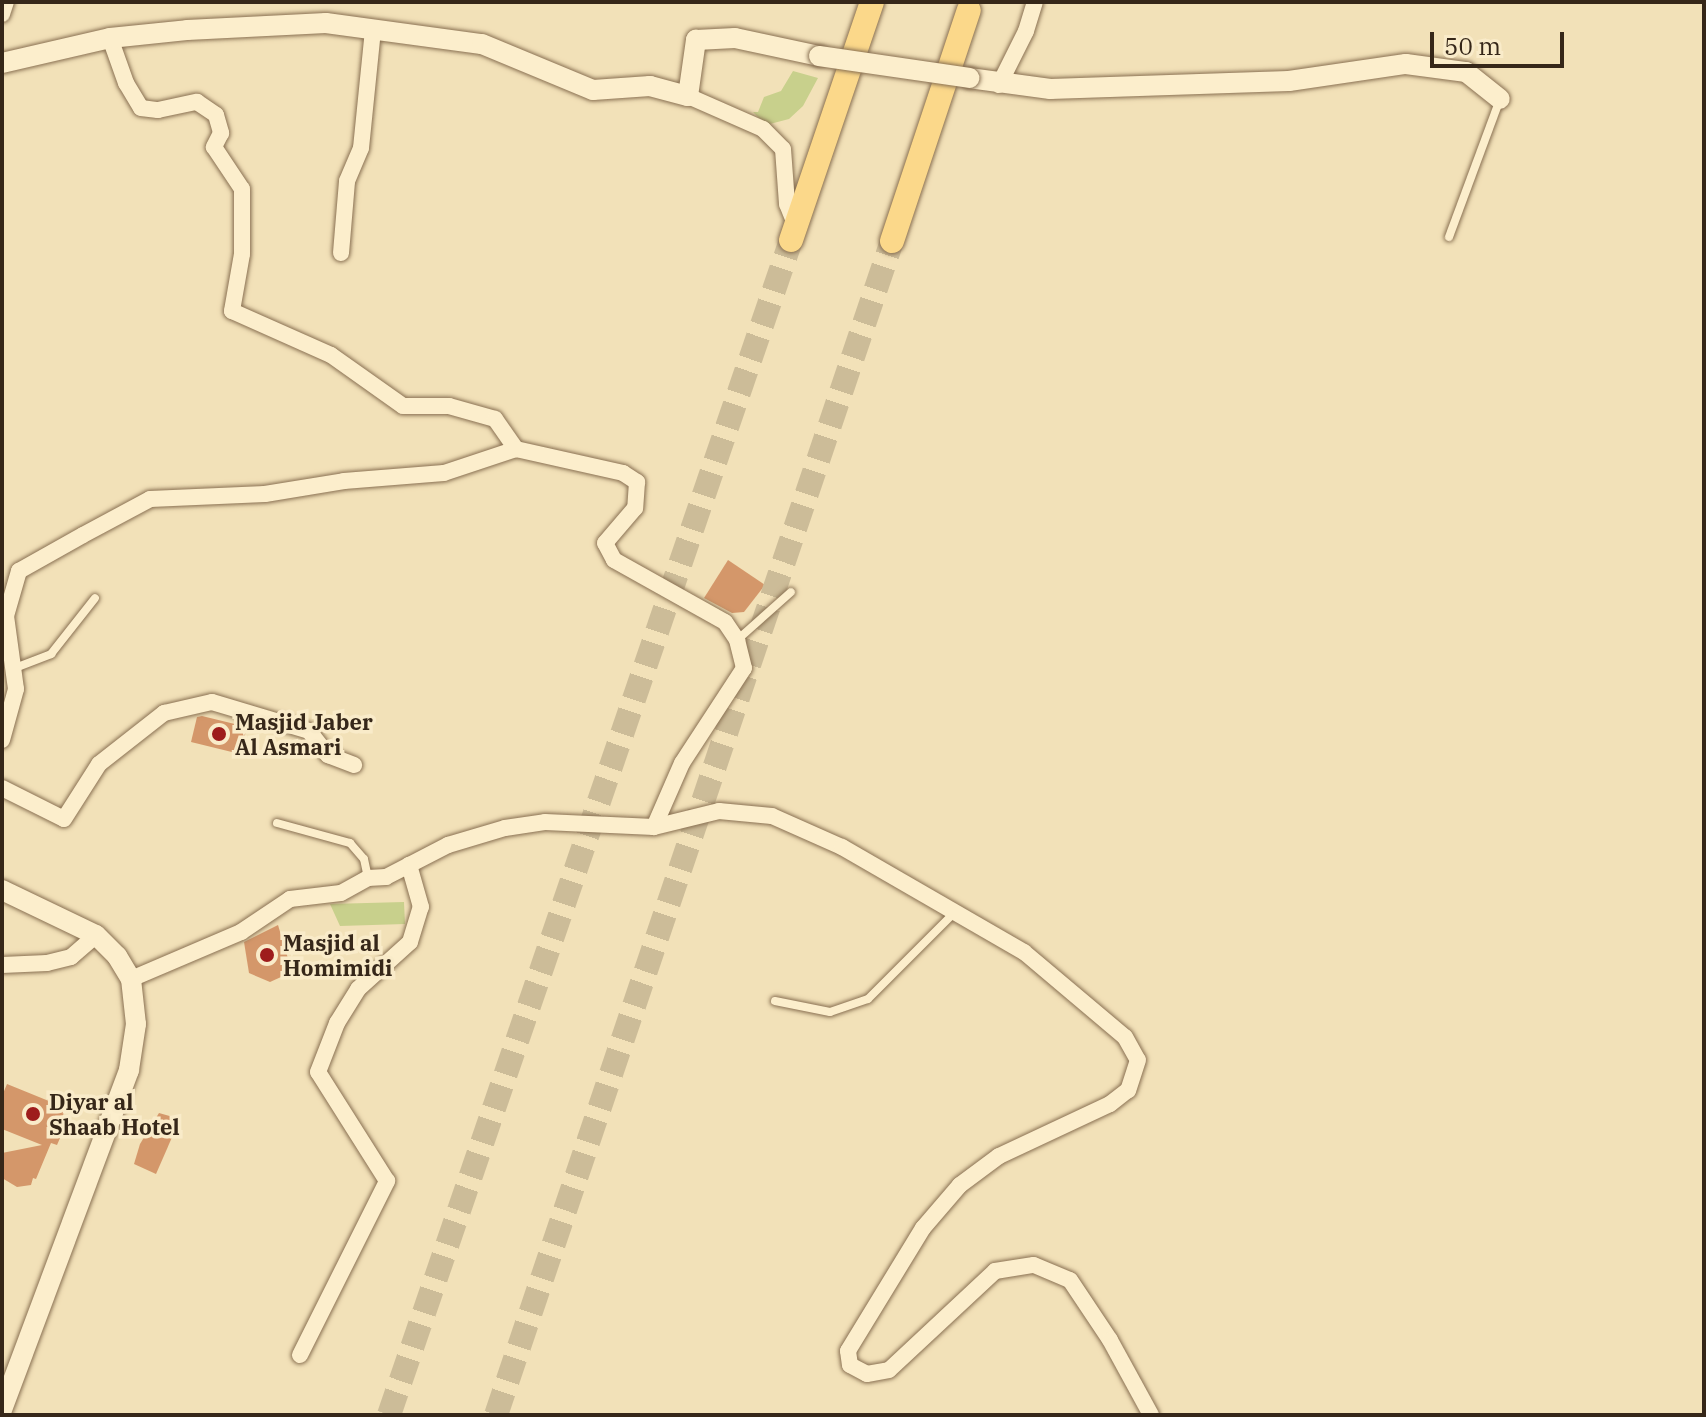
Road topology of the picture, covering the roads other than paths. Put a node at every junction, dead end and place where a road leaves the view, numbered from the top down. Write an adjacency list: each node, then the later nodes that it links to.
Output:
1 (6, 2): 5 (street)
2 (872, 2): 12 (main road)
3 (1035, 2): 9 (street)
4 (969, 10): 14 (main road)
5 (2, 14)
6 (373, 29): 7 (street); 10 (street); 15 (street)
7 (110, 38): 8 (street); 16 (street)
8 (2, 63)
9 (999, 85): 10 (street, bridge); 11 (street)
10 (688, 96): 12 (street)
11 (1500, 99): 13 (lane)
12 (793, 233)
13 (1449, 237)
14 (892, 241)
15 (341, 253)
16 (516, 449): 19 (street); 20 (street)
17 (791, 592): 19 (lane)
18 (95, 598): 20 (lane)
19 (737, 640): 25 (street)
20 (15, 668): 21 (street)
21 (2, 740)
22 (354, 765): 23 (street)
23 (2, 788)
24 (277, 823): 27 (lane)
25 (654, 827): 26 (street); 29 (street)
26 (409, 865): 27 (street); 34 (street)
27 (368, 878): 32 (street)
28 (2, 890): 30 (street)
29 (956, 912): 33 (lane); 36 (street)
30 (96, 935): 31 (street); 32 (street)
31 (2, 965)
32 (131, 979): 35 (street)
33 (775, 1001)
34 (300, 1355)
35 (2, 1410)
36 (1151, 1415)

